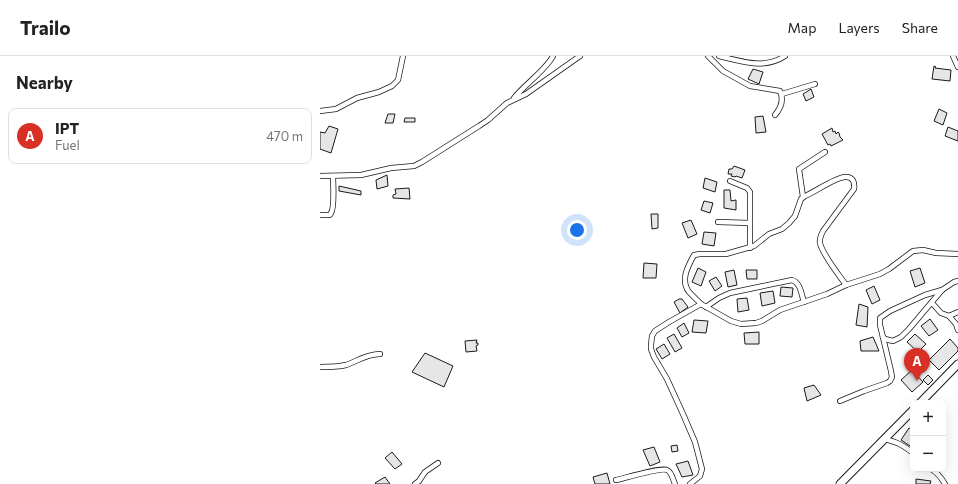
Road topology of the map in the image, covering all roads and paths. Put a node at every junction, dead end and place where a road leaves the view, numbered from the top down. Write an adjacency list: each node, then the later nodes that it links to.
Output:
1 (403, 56): 12 (street)
2 (553, 56): 11 (street)
3 (580, 56): 11 (street)
4 (708, 56): 10 (street)
5 (719, 56): 6 (street)
6 (785, 56)
7 (953, 56): 8 (street)
8 (958, 67)
9 (815, 84): 10 (street)
10 (782, 94): 13 (street)
11 (513, 99): 16 (street)
12 (320, 111)
13 (775, 115)
14 (825, 152): 18 (street)
15 (320, 176): 16 (street)
16 (333, 176): 19 (street)
17 (730, 181): 21 (street)
18 (803, 197): 22 (street); 25 (street)
19 (320, 215)
20 (718, 222): 21 (street)
21 (750, 223): 22 (street)
22 (750, 248): 29 (street)
23 (958, 254): 25 (street)
24 (958, 281): 26 (street)
25 (846, 285): 27 (street)
26 (942, 290): 28 (street); 34 (street)
27 (804, 302): 30 (street); 30 (street)
28 (932, 303): 32 (street); 34 (street)
29 (701, 304): 30 (street); 48 (street)
30 (706, 307)
31 (958, 312): 32 (street)
32 (949, 316): 33 (street)
33 (958, 330)
34 (883, 337): 38 (street)
35 (380, 354): 37 (street)
36 (958, 364): 39 (main road)
37 (320, 367)
38 (840, 400)
39 (923, 400)
40 (910, 413): 41 (main road)
41 (884, 440): 42 (street); 49 (main road)
42 (910, 450)
43 (438, 464): 46 (street)
44 (936, 472): 50 (street)
45 (616, 480): 47 (street)
46 (415, 484)
47 (675, 484)
48 (690, 484)
49 (840, 484)
50 (945, 484)

